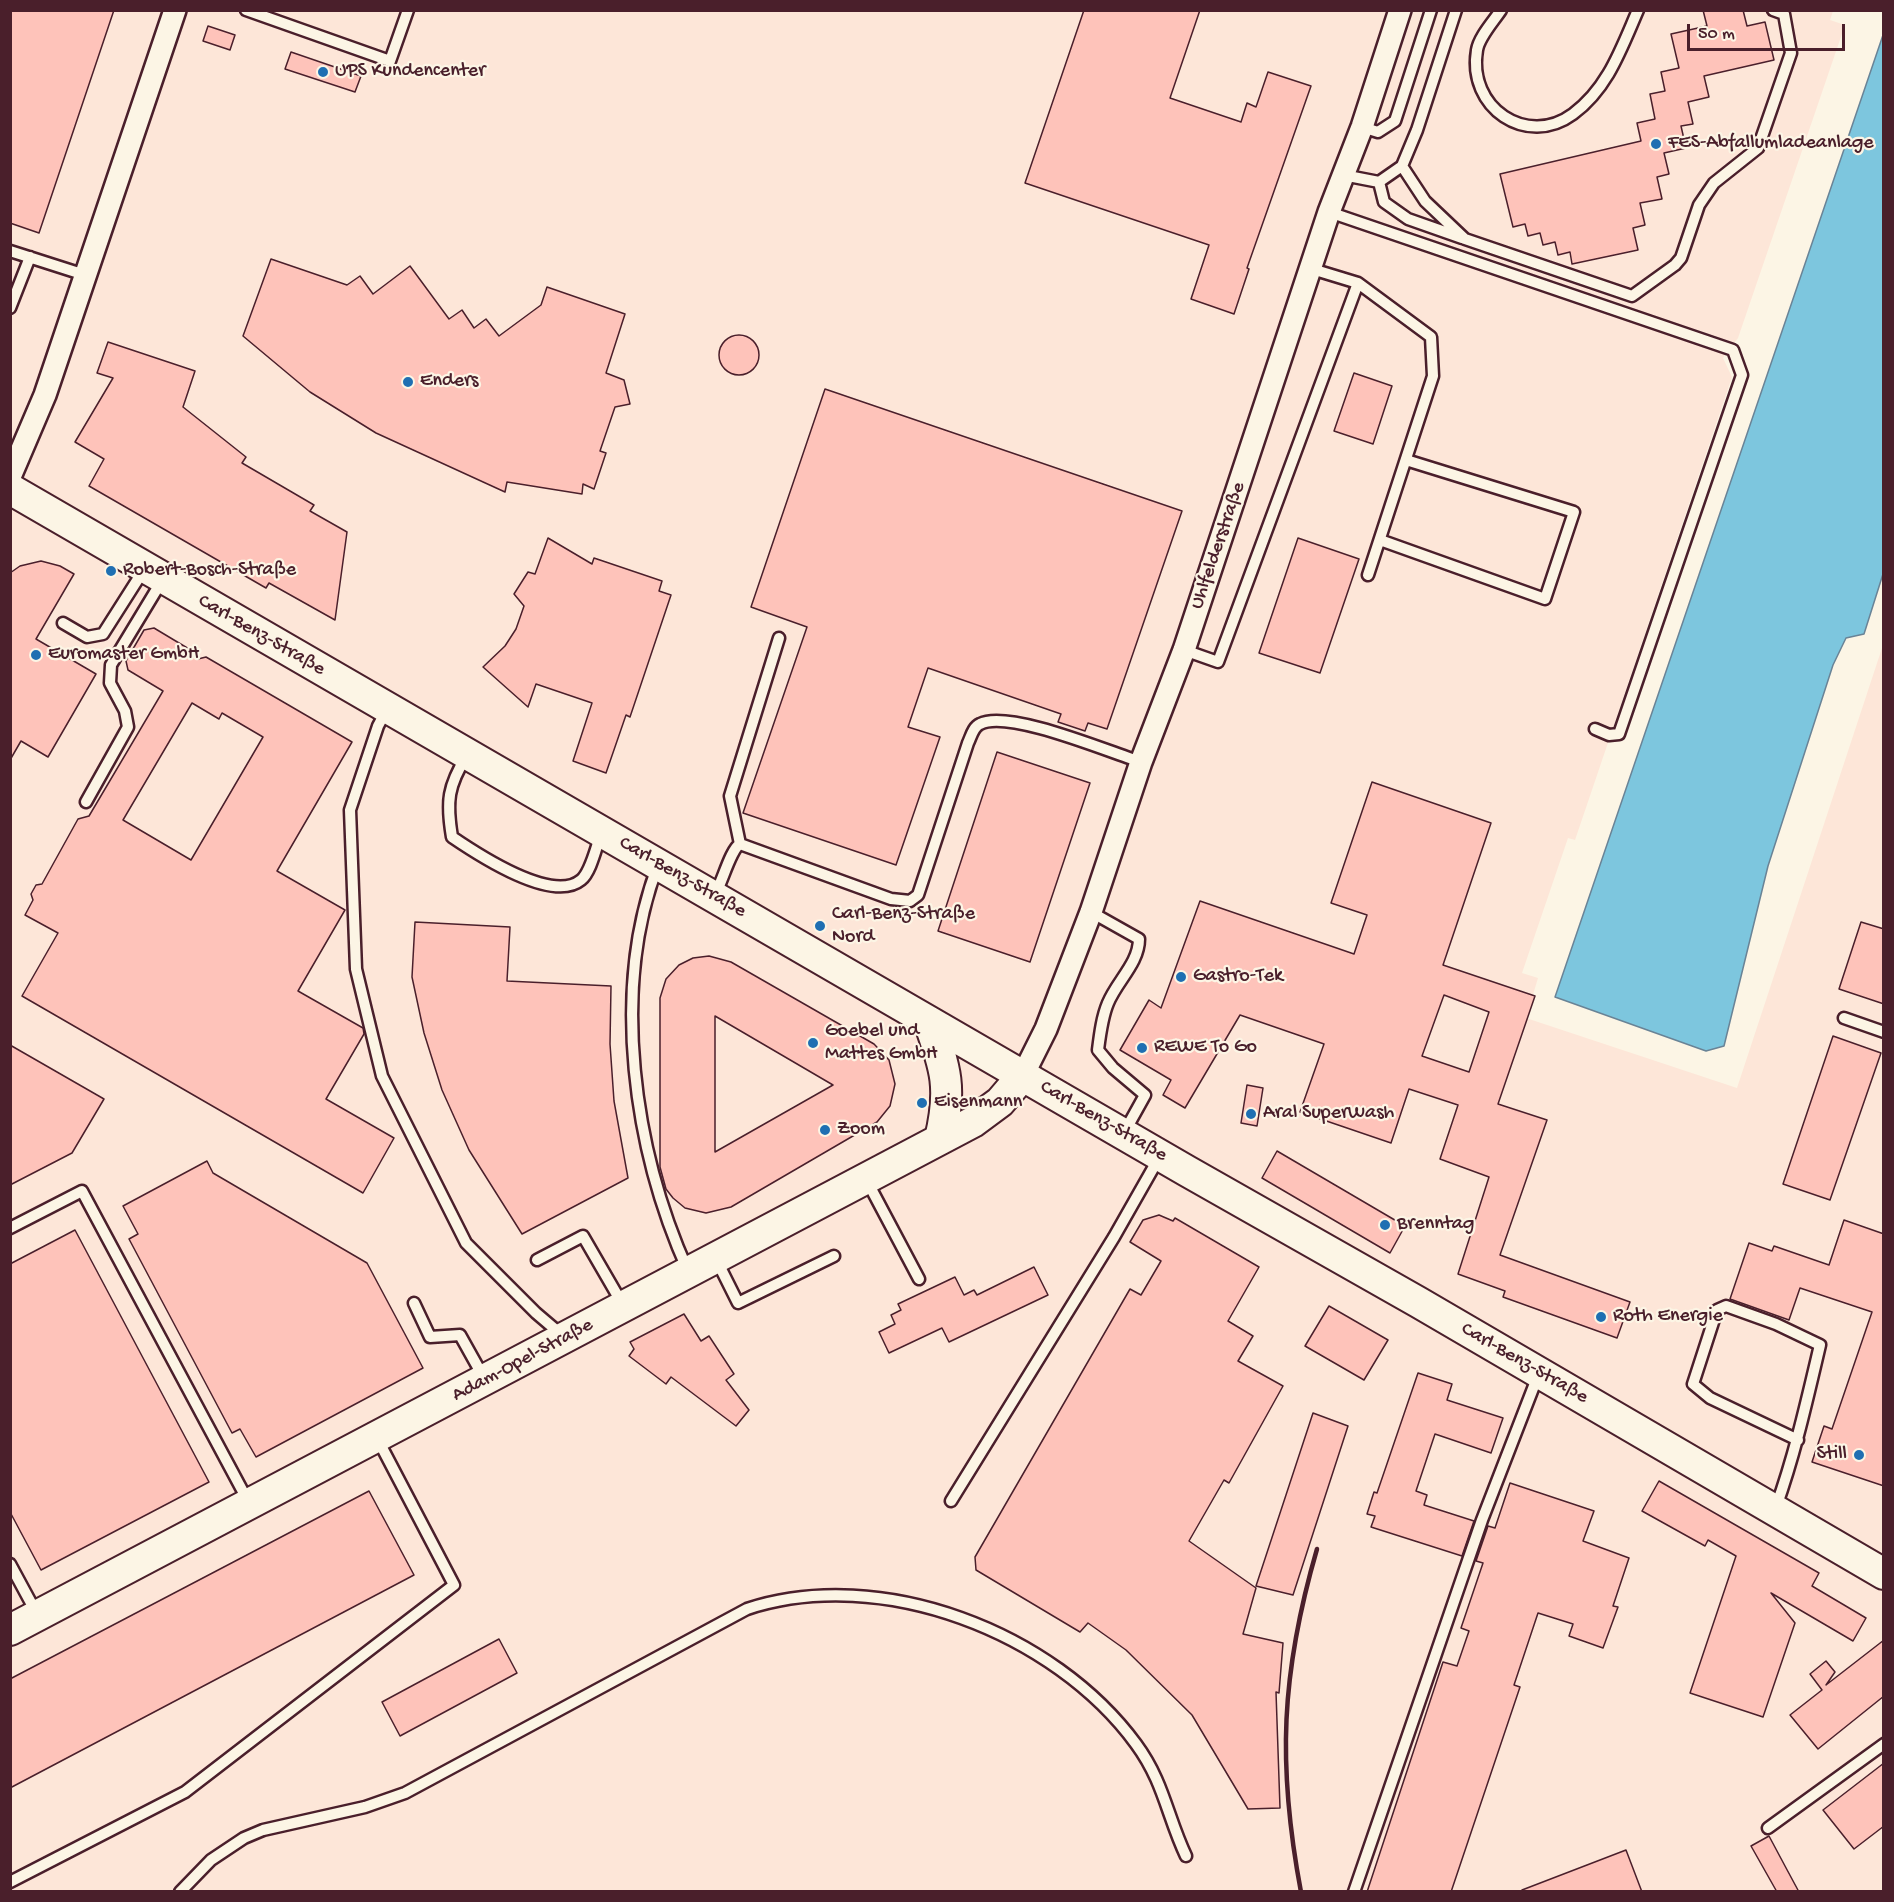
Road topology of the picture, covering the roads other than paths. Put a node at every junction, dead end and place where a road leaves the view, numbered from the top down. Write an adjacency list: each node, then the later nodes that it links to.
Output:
1 (176, 10): 19 (street)
2 (246, 10): 3 (lane)
3 (408, 10)
4 (1400, 10): 10 (street, Uhlfelderstraße)
5 (1431, 10): 10 (lane)
6 (1456, 10): 11 (lane)
7 (1501, 10): 8 (lane)
8 (1638, 10)
9 (1773, 10): 15 (lane)
10 (1362, 127): 12 (street, Uhlfelderstraße)
11 (1402, 166): 13 (lane); 15 (lane)
12 (1343, 175): 13 (lane); 14 (street, Uhlfelderstraße)
13 (1379, 182): 15 (lane)
14 (1329, 212): 18 (street, Uhlfelderstraße); 32 (lane)
15 (1465, 239)
16 (10, 251): 17 (lane)
17 (30, 257): 19 (lane); 21 (lane)
18 (1312, 269): 20 (lane); 30 (street, Uhlfelderstraße)
19 (85, 275): 23 (street)
20 (1358, 283): 22 (lane); 30 (lane)
21 (10, 308)
22 (1406, 460): 25 (lane); 25 (lane)
23 (10, 477)
24 (10, 489): 26 (main road, Carl-Benz-Straße)
25 (1380, 540): 27 (lane)
26 (154, 573): 28 (lane); 31 (main road, Carl-Benz-Straße); 35 (lane)
27 (1368, 575)
28 (63, 623)
29 (779, 638): 37 (lane)
30 (1184, 650): 34 (street, Uhlfelderstraße)
31 (388, 709): 33 (main road, Carl-Benz-Straße); 57 (lane)
32 (1595, 729)
33 (467, 754): 36 (main road, Carl-Benz-Straße); 36 (lane)
34 (1141, 762): 37 (lane); 40 (street, Uhlfelderstraße)
35 (86, 802)
36 (602, 833): 38 (main road, Carl-Benz-Straße)
37 (740, 843): 39 (lane)
38 (658, 865): 39 (main road, Carl-Benz-Straße); 53 (lane)
39 (714, 897): 42 (main road, Carl-Benz-Straße)
40 (1091, 912): 44 (street, Uhlfelderstraße); 45 (lane)
41 (1844, 1018): 43 (lane)
42 (929, 1022): 44 (main road, Carl-Benz-Straße); 46 (main road)
43 (1884, 1032)
44 (1023, 1075): 45 (main road, Carl-Benz-Straße); 46 (main road, Adam-Opel-Straße)
45 (1123, 1134): 47 (main road, Carl-Benz-Straße)
46 (940, 1139): 48 (main road, Adam-Opel-Straße)
47 (1160, 1155): 58 (main road, Carl-Benz-Straße); 62 (lane)
48 (865, 1179): 51 (main road, Adam-Opel-Straße); 54 (lane)
49 (10, 1228): 63 (lane)
50 (834, 1256): 51 (lane)
51 (716, 1258): 53 (main road, Adam-Opel-Straße)
52 (537, 1260): 56 (lane)
53 (688, 1273): 56 (main road, Adam-Opel-Straße)
54 (920, 1279)
55 (414, 1303): 59 (lane)
56 (624, 1308): 57 (main road, Adam-Opel-Straße)
57 (566, 1338): 59 (main road, Adam-Opel-Straße)
58 (1539, 1373): 64 (main road, Carl-Benz-Straße); 74 (lane)
59 (486, 1380): 60 (main road, Adam-Opel-Straße)
60 (377, 1438): 63 (main road, Adam-Opel-Straße); 72 (lane)
61 (1798, 1440): 61 (lane); 64 (lane)
62 (951, 1501)
63 (250, 1504): 67 (main road, Adam-Opel-Straße)
64 (1775, 1511): 66 (main road, Carl-Benz-Straße)
65 (10, 1564): 67 (lane)
66 (1884, 1574)
67 (38, 1616): 68 (main road, Adam-Opel-Straße)
68 (10, 1630)
69 (1884, 1744): 70 (lane)
70 (1768, 1828)
71 (1186, 1856): 73 (lane)
72 (10, 1882)
73 (180, 1892)
74 (1354, 1892)

